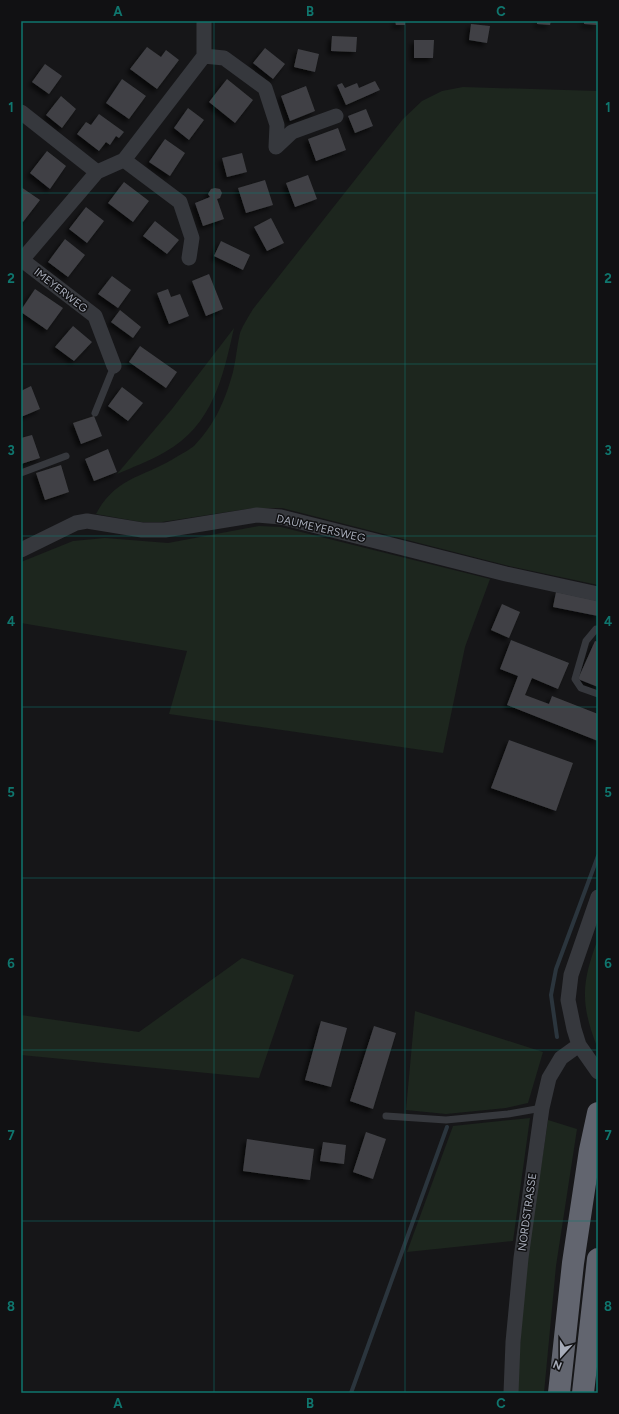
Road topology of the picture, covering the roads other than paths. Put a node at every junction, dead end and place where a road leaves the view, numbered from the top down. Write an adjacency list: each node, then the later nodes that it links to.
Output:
1 (204, 21): 2 (street)
2 (204, 56): 4 (street); 5 (street, IMEYERWEG)
3 (21, 112): 6 (street)
4 (336, 116)
5 (124, 160): 6 (street, IMEYERWEG); 7 (street)
6 (97, 172): 8 (street, IMEYERWEG)
7 (189, 258)
8 (22, 260): 9 (street, IMEYERWEG)
9 (114, 366): 10 (lane)
10 (95, 412)
11 (66, 456): 12 (lane)
12 (21, 473)
13 (21, 550): 14 (street, DAUMEYERSWEG)
14 (598, 594)
15 (598, 629): 16 (lane)
16 (598, 694)
17 (598, 898): 18 (street)
18 (579, 1045): 19 (street); 20 (street, NORDSTRASSE)
19 (598, 1072)
20 (542, 1108): 22 (lane); 24 (street, NORDSTRASSE)
21 (598, 1114): 25 (highway)
22 (386, 1116)
23 (598, 1259): 26 (highway)
24 (511, 1393)
25 (560, 1393)
26 (583, 1393)

